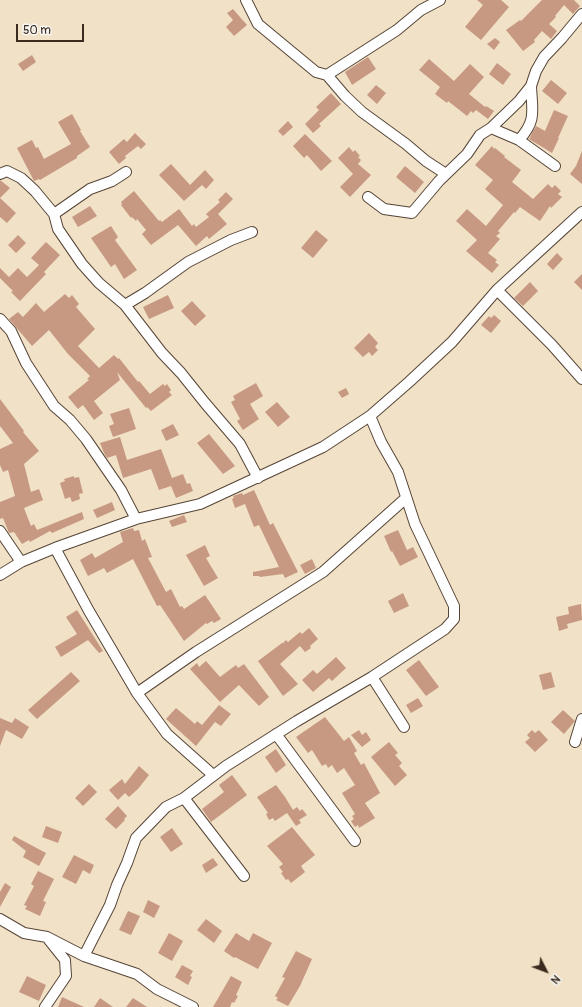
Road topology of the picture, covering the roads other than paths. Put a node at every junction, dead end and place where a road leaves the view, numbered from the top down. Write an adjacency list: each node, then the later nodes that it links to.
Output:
1 (246, 0): 4 (street)
2 (440, 0): 4 (street)
3 (582, 14): 5 (street)
4 (327, 75): 11 (street)
5 (531, 86): 6 (street); 7 (street)
6 (491, 128): 7 (street); 11 (street)
7 (519, 140): 8 (street)
8 (555, 166)
9 (126, 172): 14 (street)
10 (0, 174): 14 (street)
11 (446, 174): 12 (street)
12 (368, 197)
13 (582, 213): 16 (street)
14 (54, 214): 17 (street)
15 (252, 232): 17 (street)
16 (497, 290): 19 (street); 20 (street)
17 (125, 305): 21 (street)
18 (0, 319): 23 (street)
19 (582, 378)
20 (370, 416): 21 (street); 22 (street)
21 (258, 478): 23 (street)
22 (406, 498): 28 (street); 29 (street)
23 (136, 519): 25 (street)
24 (0, 531): 26 (street)
25 (55, 548): 26 (street); 29 (street)
26 (21, 562): 27 (street)
27 (0, 575)
28 (372, 676): 31 (street); 32 (street)
29 (137, 693): 34 (street)
30 (582, 719): 33 (street)
31 (404, 727)
32 (276, 734): 34 (street); 36 (street)
33 (575, 742)
34 (214, 775): 35 (street)
35 (184, 798): 37 (street); 40 (street)
36 (355, 841)
37 (244, 876)
38 (0, 919): 39 (street)
39 (47, 937): 40 (street); 41 (street)
40 (84, 956): 42 (street)
41 (45, 1007)
42 (193, 1007)

